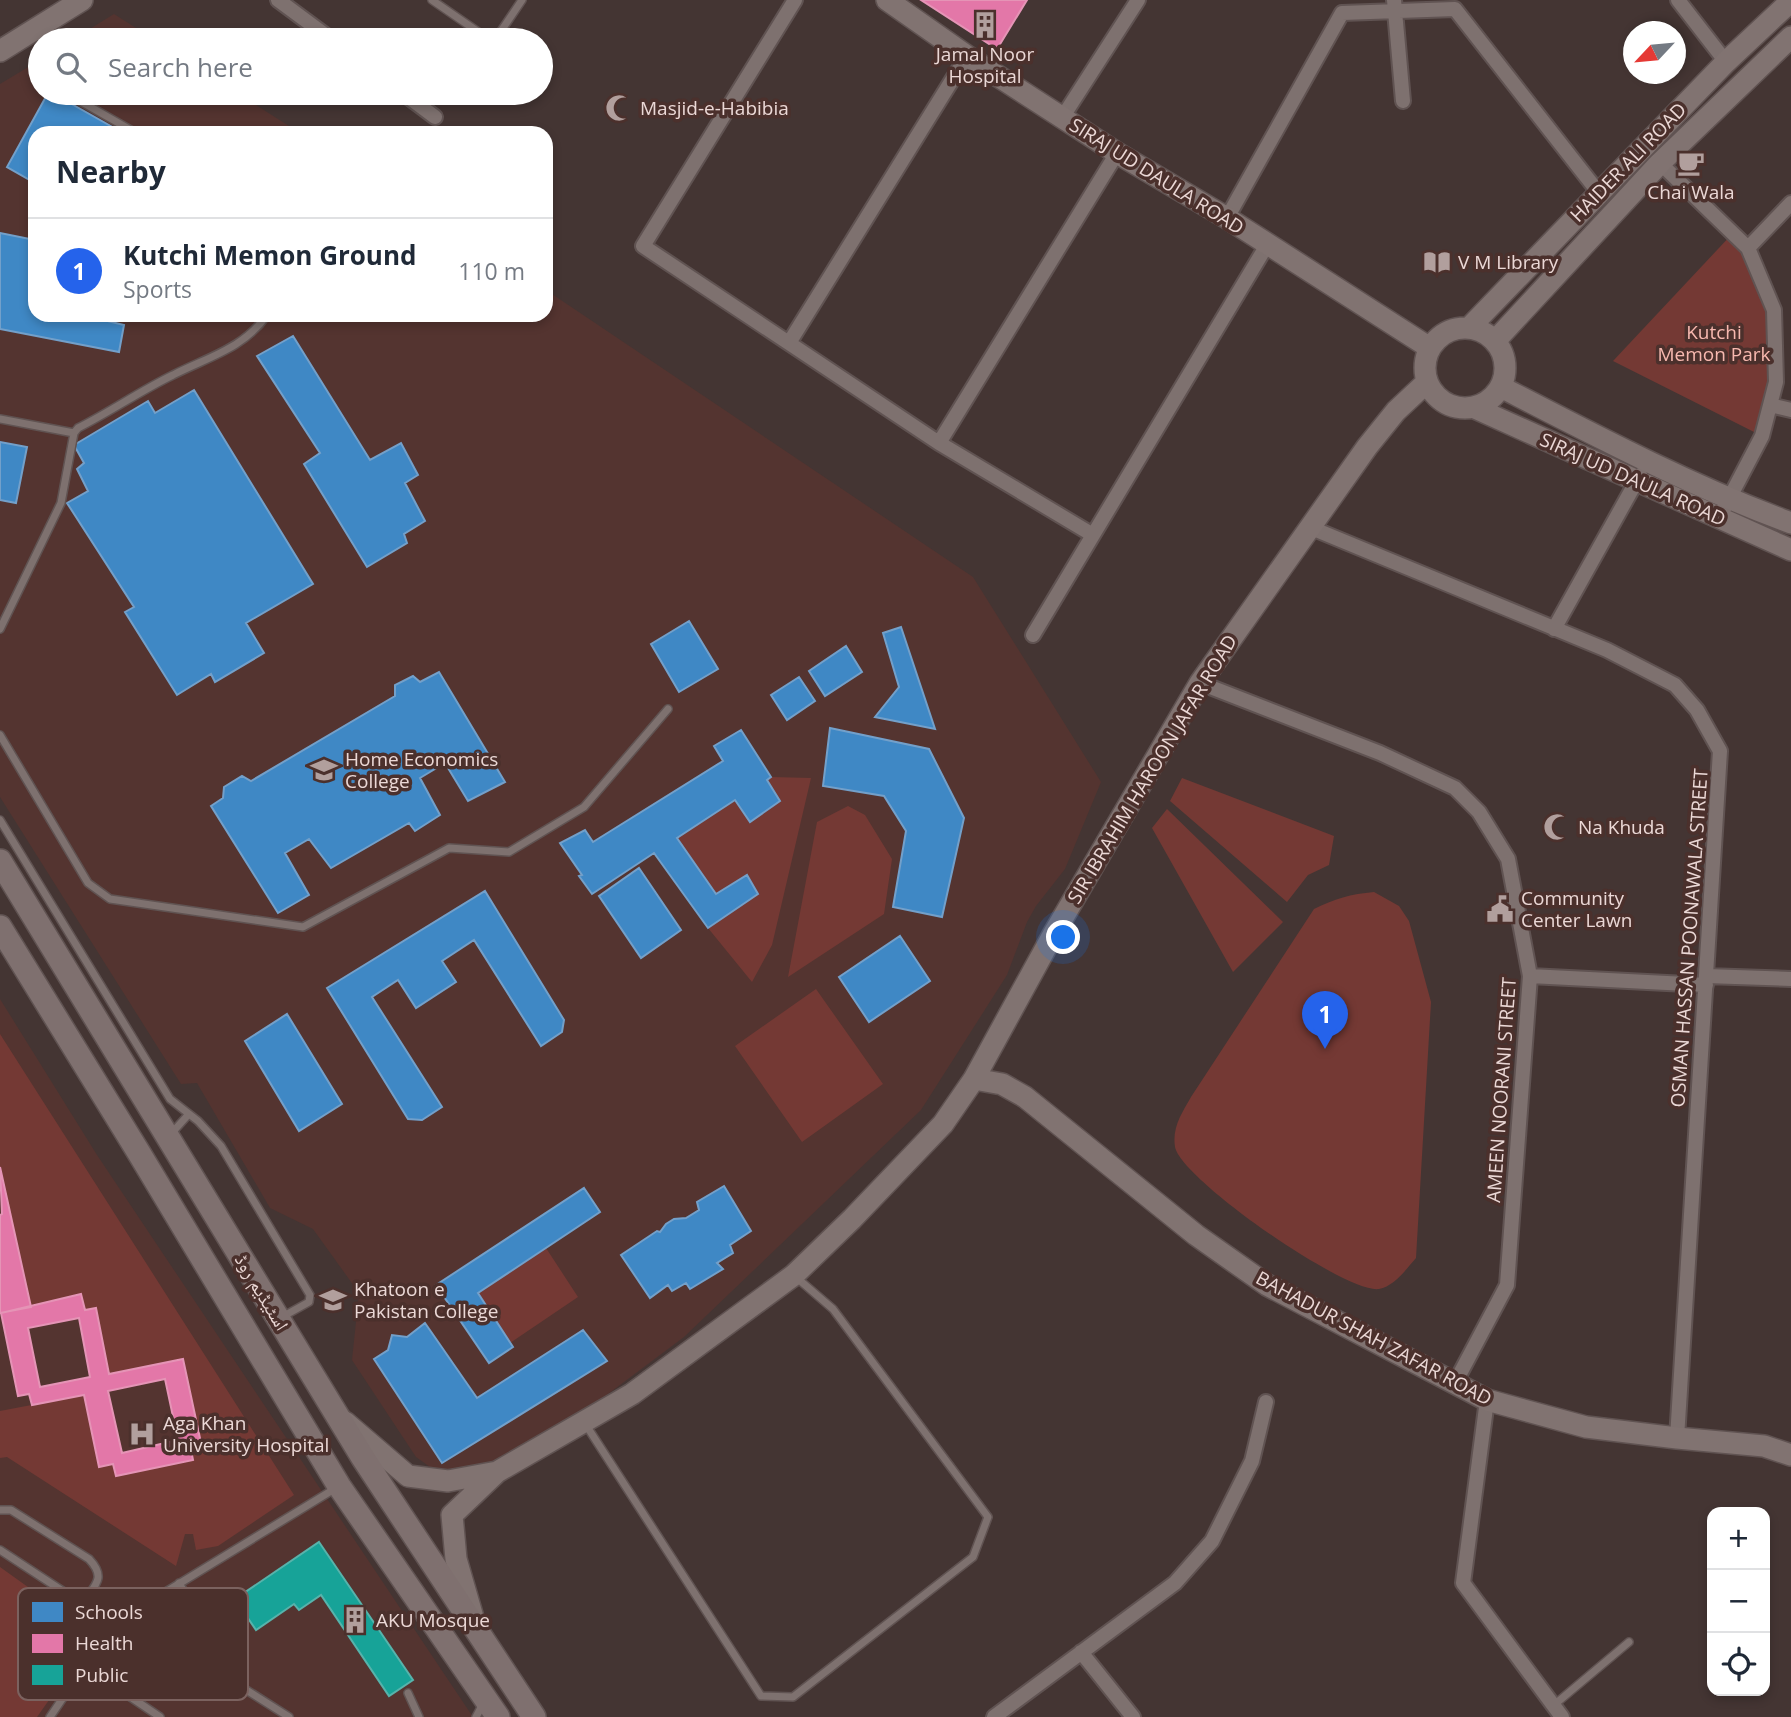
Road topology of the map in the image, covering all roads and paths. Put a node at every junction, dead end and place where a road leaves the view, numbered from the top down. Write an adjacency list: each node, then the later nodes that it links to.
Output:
1 (82, 0): 11 (street)
2 (278, 0): 12 (street)
3 (432, 0): 13 (lane)
4 (522, 0): 14 (lane)
5 (795, 0): 36 (street)
6 (1138, 0): 24 (street)
7 (1678, 0): 19 (street)
8 (1791, 1): 19 (street, HAIDER ALI ROAD)
9 (898, 3): 18 (street, SIRAJ UD DAULA ROAD)
10 (1395, 6): 20 (street); 28 (street); 30 (street)
11 (37, 28)
12 (316, 28)
13 (473, 28)
14 (503, 28)
15 (28, 34): 17 (street)
16 (1791, 37): 27 (street, HAIDER ALI ROAD)
17 (0, 51)
18 (967, 56): 24 (street, SIRAJ UD DAULA ROAD); 36 (street)
19 (1726, 62): 28 (street, HAIDER ALI ROAD)
20 (1403, 101)
21 (87, 105): 25 (lane)
22 (418, 105): 23 (street)
23 (435, 117)
24 (1062, 118): 26 (street, SIRAJ UD DAULA ROAD)
25 (124, 126)
26 (1117, 153): 30 (street, SIRAJ UD DAULA ROAD); 45 (street)
27 (1660, 163): 32 (street); 35 (street, HAIDER ALI ROAD)
28 (1599, 193): 34 (street, HAIDER ALI ROAD)
29 (1791, 203): 32 (street)
30 (1227, 218): 31 (street, SIRAJ UD DAULA ROAD)
31 (1267, 245): 37 (street, SIRAJ UD DAULA ROAD); 51 (street)
32 (1748, 248): 40 (street)
33 (261, 322): 44 (lane)
34 (1469, 328): 35 (street); 37 (street)
35 (1495, 341): 39 (street)
36 (789, 343): 45 (street)
37 (1430, 348): 38 (street)
38 (1427, 382): 41 (street); 50 (street, SIR IBRAHIM HAROON JAFAR ROAD)
39 (1501, 387): 41 (street); 46 (street, SIRAJ UD DAULA ROAD)
40 (1770, 405): 42 (street); 48 (street)
41 (1475, 408): 47 (street, SIRAJ UD DAULA ROAD)
42 (1791, 410)
43 (0, 419): 44 (lane)
44 (74, 433): 53 (lane)
45 (939, 443): 51 (street)
46 (1647, 461): 47 (street); 48 (street, SIRAJ UD DAULA ROAD)
47 (1637, 482): 48 (street, SIRAJ UD DAULA ROAD); 54 (street)
48 (1723, 508): 49 (street, SIRAJ UD DAULA ROAD); 52 (street, SIRAJ UD DAULA ROAD)
49 (1791, 523)
50 (1309, 527): 54 (street, OSMAN HASSAN POONAWALA STREET); 56 (street, SIR IBRAHIM HAROON JAFAR ROAD)
51 (1093, 535): 55 (street)
52 (1791, 550)
53 (0, 629)
54 (1554, 629): 64 (street, OSMAN HASSAN POONAWALA STREET)
55 (1033, 635)
56 (1200, 683): 62 (street, AMEEN NOORANI STREET); 65 (street, SIR IBRAHIM HAROON JAFAR ROAD)
57 (668, 709): 58 (lane)
58 (0, 734)
59 (0, 820): 66 (lane)
60 (0, 861): 67 (main road, اسٹیڈیم روڈ)
61 (0, 927): 68 (main road, اسٹیڈیم روڈ)
62 (1530, 976): 64 (street); 71 (street, AMEEN NOORANI STREET)
63 (1791, 979): 64 (street)
64 (1706, 980): 76 (street, OSMAN HASSAN POONAWALA STREET)
65 (974, 1079): 69 (street, SIR IBRAHIM HAROON JAFAR ROAD); 71 (street, BAHADUR SHAH ZAFAR ROAD)
66 (188, 1115): 67 (lane); 70 (lane)
67 (168, 1137): 68 (main road); 70 (main road, اسٹیڈیم روڈ)
68 (139, 1153): 81 (main road, اسٹیڈیم روڈ)
69 (794, 1275): 75 (street, SIR IBRAHIM HAROON JAFAR ROAD); 75 (lane)
70 (279, 1319): 74 (main road, اسٹیڈیم روڈ)
71 (1455, 1383): 72 (street, BAHADUR SHAH ZAFAR ROAD)
72 (1487, 1400): 76 (street, BAHADUR SHAH ZAFAR ROAD); 97 (street)
73 (1266, 1402): 91 (street)
74 (336, 1415): 80 (street); 89 (main road, اسٹیڈیم روڈ)
75 (584, 1422): 80 (street, SIR IBRAHIM HAROON JAFAR ROAD)
76 (1676, 1438): 78 (street, BAHADUR SHAH ZAFAR ROAD)
77 (1791, 1445): 78 (street)
78 (1765, 1446): 79 (street, BAHADUR SHAH ZAFAR ROAD)
79 (1791, 1455)
80 (497, 1472): 89 (street)
81 (338, 1486): 84 (lane); 96 (main road, اسٹیڈیم روڈ)
82 (0, 1510): 86 (lane)
83 (0, 1550): 85 (lane)
84 (179, 1583): 87 (lane); 88 (lane)
85 (58, 1588)
86 (92, 1588)
87 (171, 1588)
88 (182, 1588)
89 (477, 1632): 102 (main road, اسٹیڈیم روڈ)
90 (1629, 1642): 97 (lane)
91 (1081, 1652): 103 (street); 104 (street)
92 (248, 1691): 100 (lane)
93 (408, 1693): 101 (lane)
94 (62, 1700): 98 (lane)
95 (135, 1700): 99 (lane)
96 (486, 1711)
97 (1558, 1711)
98 (50, 1717)
99 (160, 1717)
100 (289, 1717)
101 (419, 1717)
102 (534, 1717)
103 (994, 1717)
104 (1133, 1717)

